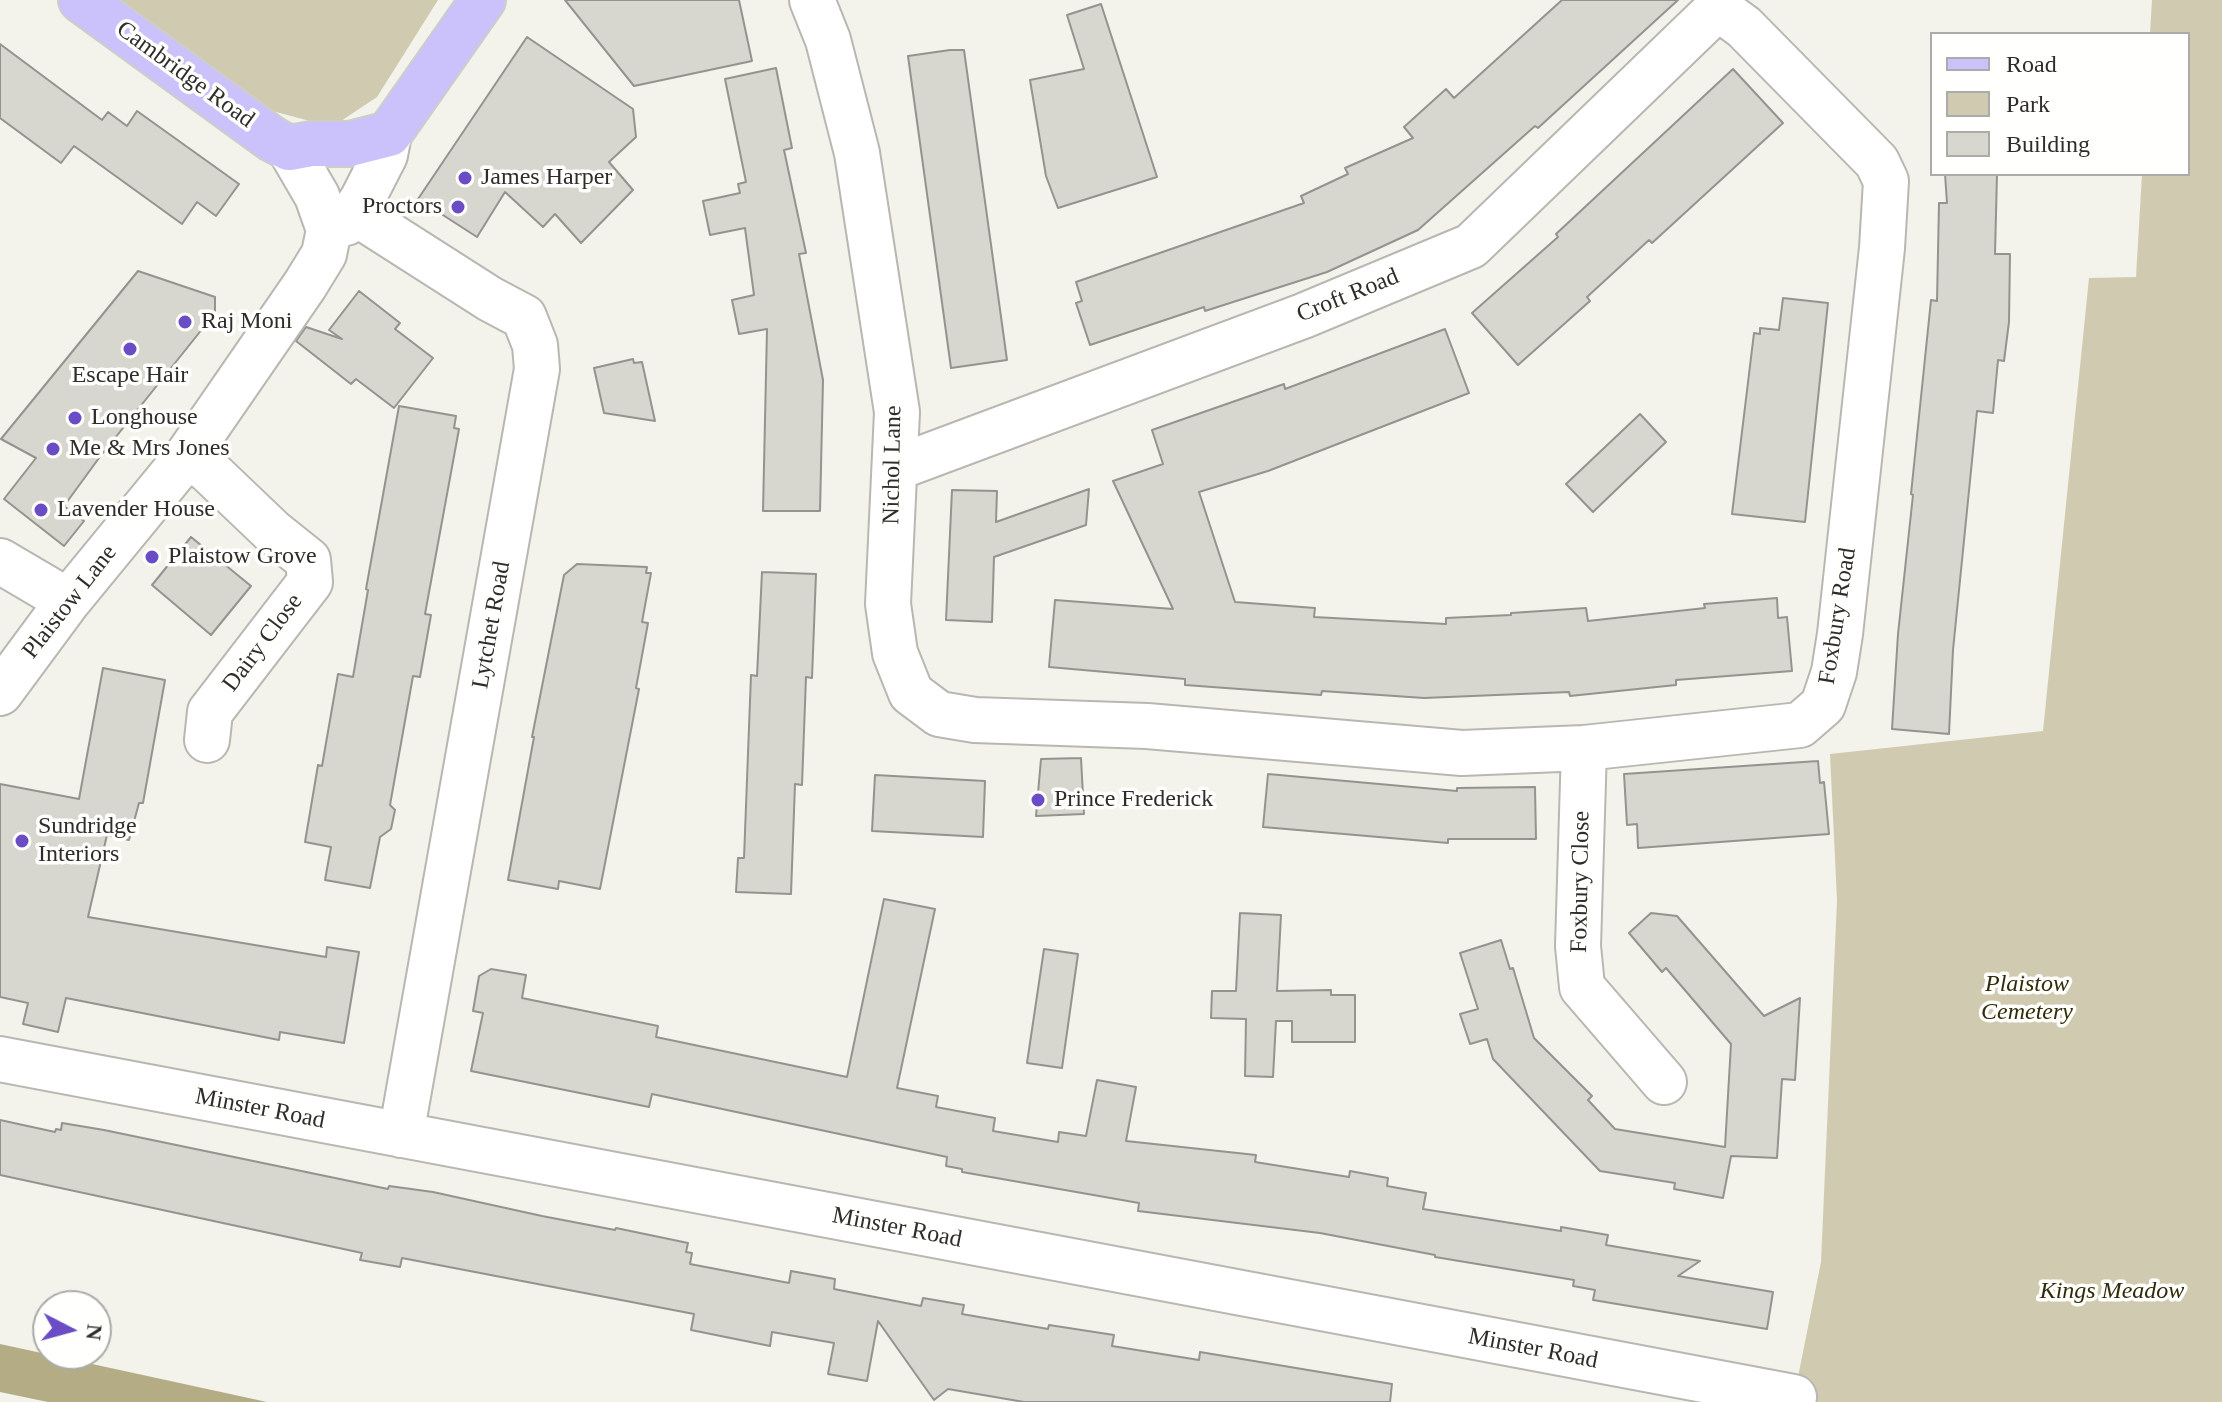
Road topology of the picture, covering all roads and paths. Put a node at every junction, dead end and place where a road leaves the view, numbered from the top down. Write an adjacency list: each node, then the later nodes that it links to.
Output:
1 (81, 0): 6 (main road, Cambridge Road)
2 (483, 0): 5 (main road)
3 (812, 0): 10 (street, Nichol Lane)
4 (1719, 4): 10 (street, Croft Road); 16 (street, Foxbury Road)
5 (389, 134): 6 (main road); 7 (street)
6 (289, 148): 8 (street, Cambridge Road)
7 (362, 200): 8 (street); 19 (street, Lytchet Road)
8 (329, 230): 9 (street, Plaistow Lane)
9 (187, 456): 12 (street, Plaistow Lane); 15 (street, Dairy Close)
10 (896, 468): 14 (street, Nichol Lane)
11 (0, 561): 12 (street)
12 (68, 601): 13 (street, Plaistow Lane)
13 (0, 693)
14 (1147, 726): 16 (street, Foxbury Road)
15 (207, 740)
16 (1584, 748): 18 (street, Foxbury Close)
17 (0, 1059): 19 (street, Minster Road)
18 (1664, 1082)
19 (401, 1135): 20 (street, Minster Road)
20 (1794, 1397)

